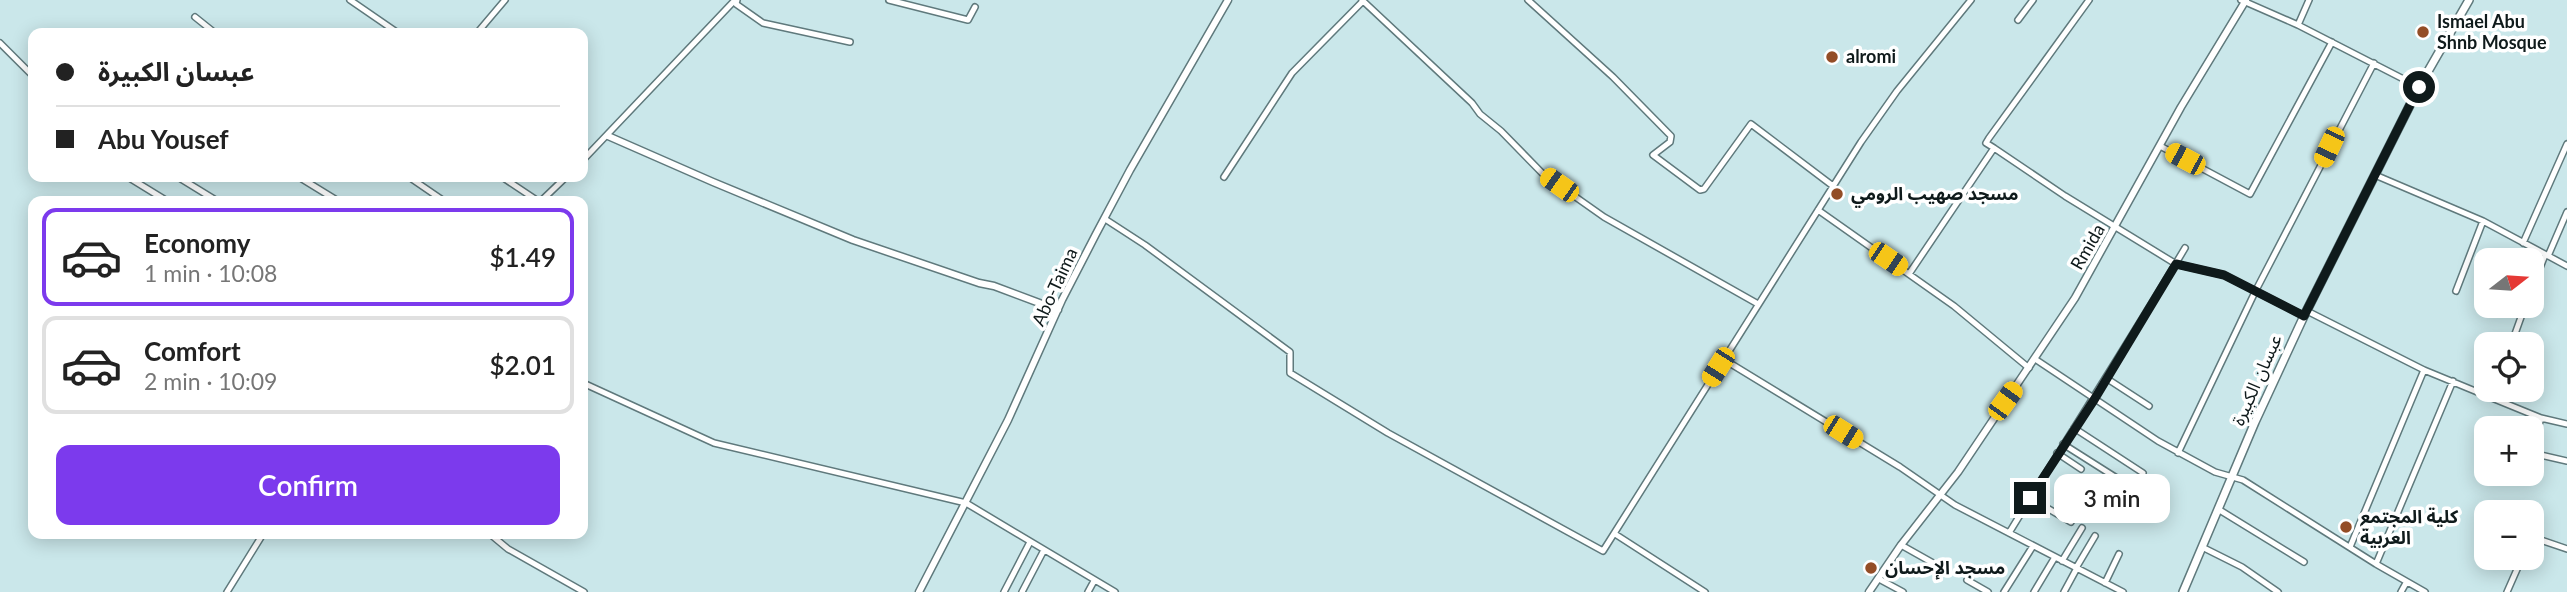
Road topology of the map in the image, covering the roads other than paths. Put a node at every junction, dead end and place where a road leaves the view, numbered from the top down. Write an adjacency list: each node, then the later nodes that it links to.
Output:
1 (350, 0): 19 (street)
2 (505, 0): 20 (street)
3 (736, 0): 21 (street); 27 (street)
4 (889, 0): 14 (street)
5 (1228, 0): 49 (street, Abo-Taima)
6 (1363, 0): 33 (street); 61 (street)
7 (1528, 0): 40 (street)
8 (1970, 0): 40 (street)
9 (2033, 0): 16 (street)
10 (2089, 0): 30 (street)
11 (2309, 0): 17 (street)
12 (2469, 0): 26 (main road, عبسان الكبيرة)
13 (2244, 1): 17 (street); 29 (street, Rmida)
14 (975, 7)
15 (195, 17): 18 (street)
16 (2018, 20)
17 (2298, 25): 22 (street)
18 (209, 28)
19 (391, 28)
20 (481, 28)
21 (850, 42)
22 (2332, 42): 24 (street); 29 (street)
23 (0, 43): 25 (street)
24 (2374, 63): 26 (street); 60 (street)
25 (28, 71)
26 (2419, 87): 32 (main road, عبسان الكبيرة)
27 (608, 136): 31 (street); 62 (street)
28 (2567, 144): 52 (street)
29 (2160, 146): 51 (street, Rmida)
30 (1994, 148): 51 (street); 58 (street)
31 (588, 155)
32 (2375, 175): 50 (street); 63 (main road, عبسان الكبيرة)
33 (1224, 177)
34 (136, 182): 41 (street)
35 (186, 182): 42 (street)
36 (307, 182): 43 (street)
37 (416, 182): 44 (street)
38 (510, 182): 45 (street)
39 (561, 182): 46 (street)
40 (1833, 186): 47 (street)
41 (159, 196)
42 (209, 196)
43 (330, 196)
44 (437, 196)
45 (532, 196)
46 (545, 196)
47 (1818, 210): 58 (street); 61 (street)
48 (2567, 212): 54 (street)
49 (1105, 219): 62 (street, Abo-Taima); 93 (street)
50 (2483, 221): 52 (street); 59 (street)
51 (2116, 227): 56 (street); 65 (street, Rmida)
52 (2523, 243): 54 (street)
53 (2185, 248): 56 (street)
54 (2547, 256): 55 (street); 57 (street)
55 (2544, 262)
56 (2176, 264): 60 (street); 68 (street)
57 (2567, 265)
58 (1909, 274): 66 (street)
59 (2456, 291)
60 (2255, 292): 63 (street); 81 (street)
61 (1758, 304): 64 (street)
62 (1058, 310): 88 (street, Abo-Taima)
63 (2305, 314): 67 (street); 85 (main road, عبسان الكبيرة)
64 (1723, 359): 86 (street); 93 (street)
65 (2035, 359): 66 (street, Rmida); 72 (street)
66 (2029, 368): 86 (street, Rmida)
67 (2424, 370): 69 (street); 102 (street)
68 (2106, 378): 72 (street); 74 (street)
69 (2453, 381): 71 (street); 110 (street)
70 (588, 385): 88 (street)
71 (2474, 390)
72 (2094, 400): 78 (street); 81 (street)
73 (2502, 402): 75 (street)
74 (2149, 406)
75 (2535, 416)
76 (2544, 419): 77 (street)
77 (2567, 424)
78 (2074, 428): 79 (street); 79 (street)
79 (2063, 444): 80 (street)
80 (2057, 453): 84 (street); 87 (street)
81 (2178, 453): 85 (street)
82 (2544, 456): 83 (street)
83 (2567, 461)
84 (2081, 468)
85 (2232, 477): 89 (main road, عبسان الكبيرة); 102 (street)
86 (1940, 495): 92 (street); 99 (street, Rmida)
87 (2030, 498): 90 (street); 92 (street)
88 (967, 503): 98 (street); 120 (street, Abo-Taima)
89 (2218, 509): 101 (main road, عبسان الكبيرة); 108 (street)
90 (2071, 522)
91 (2082, 528): 107 (street)
92 (2008, 533): 100 (street)
93 (1615, 534): 125 (street)
94 (2095, 536): 111 (street)
95 (261, 539): 118 (street)
96 (497, 539): 119 (street)
97 (2544, 541): 103 (street)
98 (1030, 542): 104 (street); 121 (street)
99 (1901, 545): 109 (street); 113 (street, Rmida)
100 (2033, 546): 106 (street); 129 (street)
101 (2202, 547): 133 (main road, عبسان الكبيرة); 134 (street)
102 (2350, 547): 110 (street)
103 (2567, 549)
104 (1044, 550): 115 (street); 122 (street)
105 (2119, 554): 116 (street)
106 (2054, 557): 107 (street); 130 (street)
107 (2062, 561): 111 (street)
108 (2304, 562)
109 (1933, 563)
110 (2376, 564): 117 (street)
111 (2076, 568): 116 (street); 131 (street)
112 (2517, 570): 137 (street)
113 (1879, 579): 126 (street, Rmida); 127 (street)
114 (1967, 580): 128 (street)
115 (1094, 581): 123 (street); 124 (street)
116 (2105, 583): 132 (street)
117 (2406, 583): 135 (street); 136 (street)
118 (227, 592)
119 (584, 592)
120 (919, 592)
121 (1004, 592)
122 (1022, 592)
123 (1088, 592)
124 (1115, 592)
125 (1705, 592)
126 (1869, 592)
127 (1903, 592)
128 (1988, 592)
129 (2004, 592)
130 (2034, 592)
131 (2064, 592)
132 (2123, 592)
133 (2183, 592)
134 (2278, 592)
135 (2400, 592)
136 (2425, 592)
137 (2507, 592)

